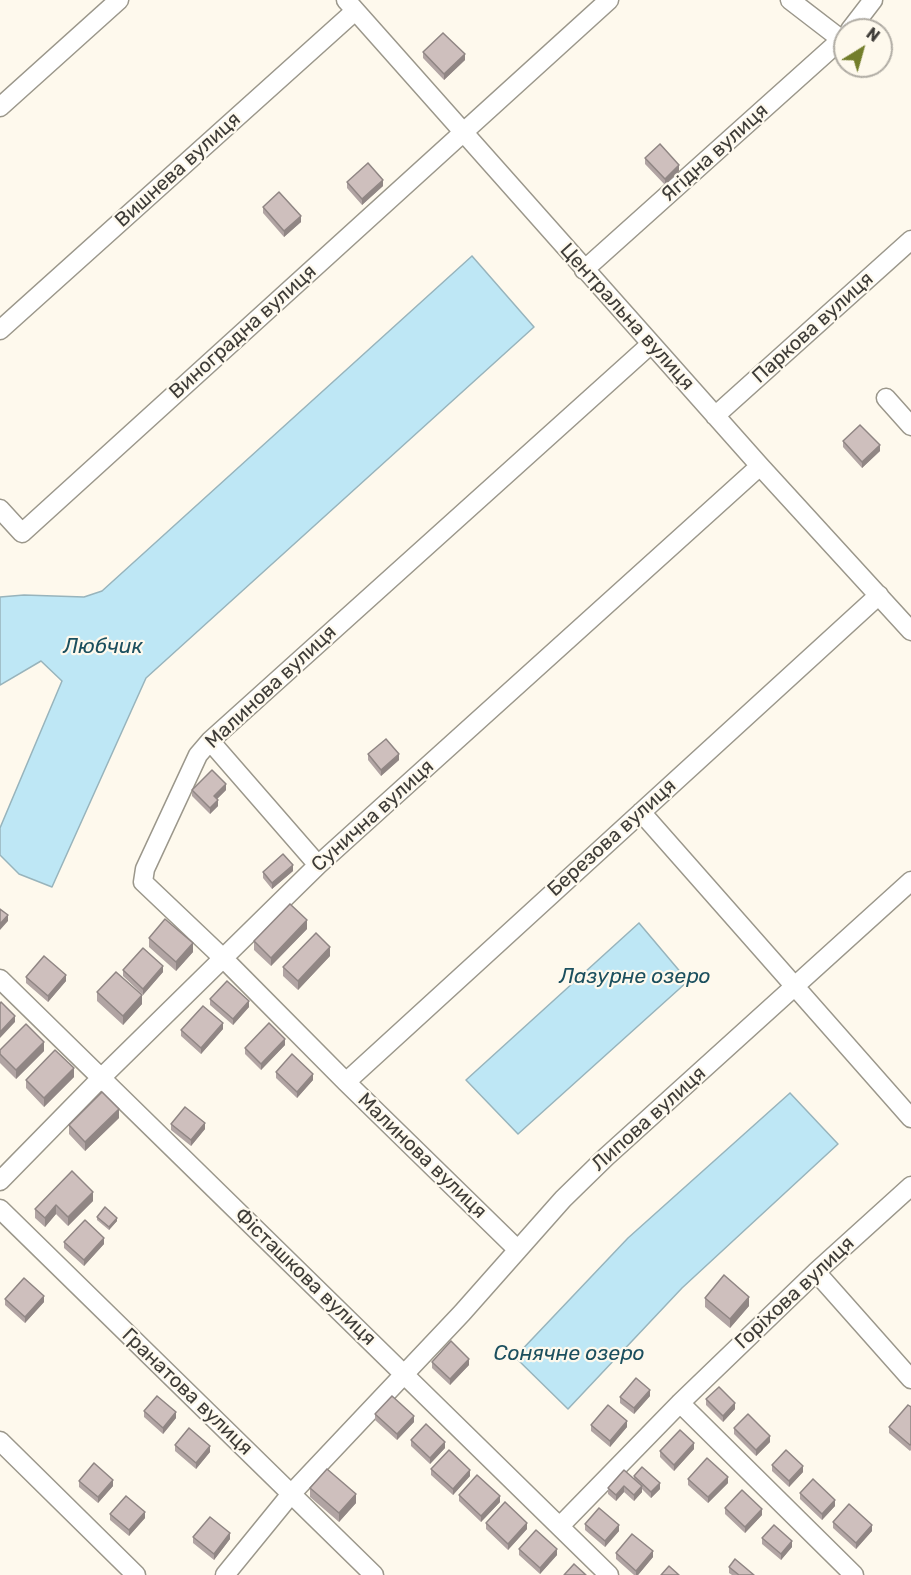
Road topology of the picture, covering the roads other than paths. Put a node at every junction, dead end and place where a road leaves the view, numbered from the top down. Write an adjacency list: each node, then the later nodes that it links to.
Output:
1 (119, 0): 9 (street)
2 (609, 0): 10 (street, Виноградна вулиця)
3 (790, 0): 7 (street)
4 (873, 0): 6 (street, Ягідна вулиця)
5 (351, 5): 10 (street, Центральна вулиця); 13 (street, Вишнева вулиця)
6 (859, 18)
7 (833, 27)
8 (833, 47): 12 (street, Ягідна вулиця)
9 (0, 107)
10 (463, 132): 12 (street, Центральна вулиця); 19 (street, Виноградна вулиця)
11 (911, 240): 16 (street, Паркова вулиця)
12 (584, 270): 14 (street, Центральна вулиця)
13 (0, 330)
14 (651, 344): 16 (street, Центральна вулиця); 22 (street, Малинова вулиця)
15 (886, 398): 17 (street)
16 (715, 416): 18 (street, Центральна вулиця)
17 (911, 426)
18 (760, 466): 20 (street, Центральна вулиця); 24 (street, Сунична вулиця)
19 (0, 509)
20 (879, 595): 21 (street, Центральна вулиця); 23 (street, Березова вулиця)
21 (911, 631)
22 (210, 741): 24 (street); 26 (street, Малинова вулиця)
23 (641, 812): 28 (street); 30 (street, Березова вулиця)
24 (318, 865): 26 (street, Сунична вулиця)
25 (911, 881): 28 (street, Липова вулиця)
26 (223, 958): 29 (street, Сунична вулиця); 30 (street, Малинова вулиця)
27 (0, 980): 29 (street, Фісташкова вулиця)
28 (795, 988): 31 (street); 35 (street, Липова вулиця)
29 (100, 1078): 32 (street, Сунична вулиця); 37 (street, Фісташкова вулиця)
30 (346, 1082): 35 (street, Малинова вулиця)
31 (911, 1118)
32 (0, 1181)
33 (911, 1186): 36 (street, Горіхова вулиця)
34 (0, 1209): 41 (street, Гранатова вулиця)
35 (518, 1250): 37 (street, Липова вулиця)
36 (816, 1272): 38 (street); 39 (street, Горіхова вулиця)
37 (404, 1374): 41 (street, Липова вулиця); 42 (street, Фісташкова вулиця)
38 (911, 1380)
39 (680, 1403): 42 (street, Горіхова вулиця); 47 (street)
40 (0, 1441): 43 (street)
41 (291, 1494): 44 (street, Липова вулиця); 45 (street, Гранатова вулиця)
42 (560, 1526): 46 (street, Фісташкова вулиця)
43 (136, 1575)
44 (225, 1575)
45 (374, 1575)
46 (609, 1575)
47 (854, 1575)

